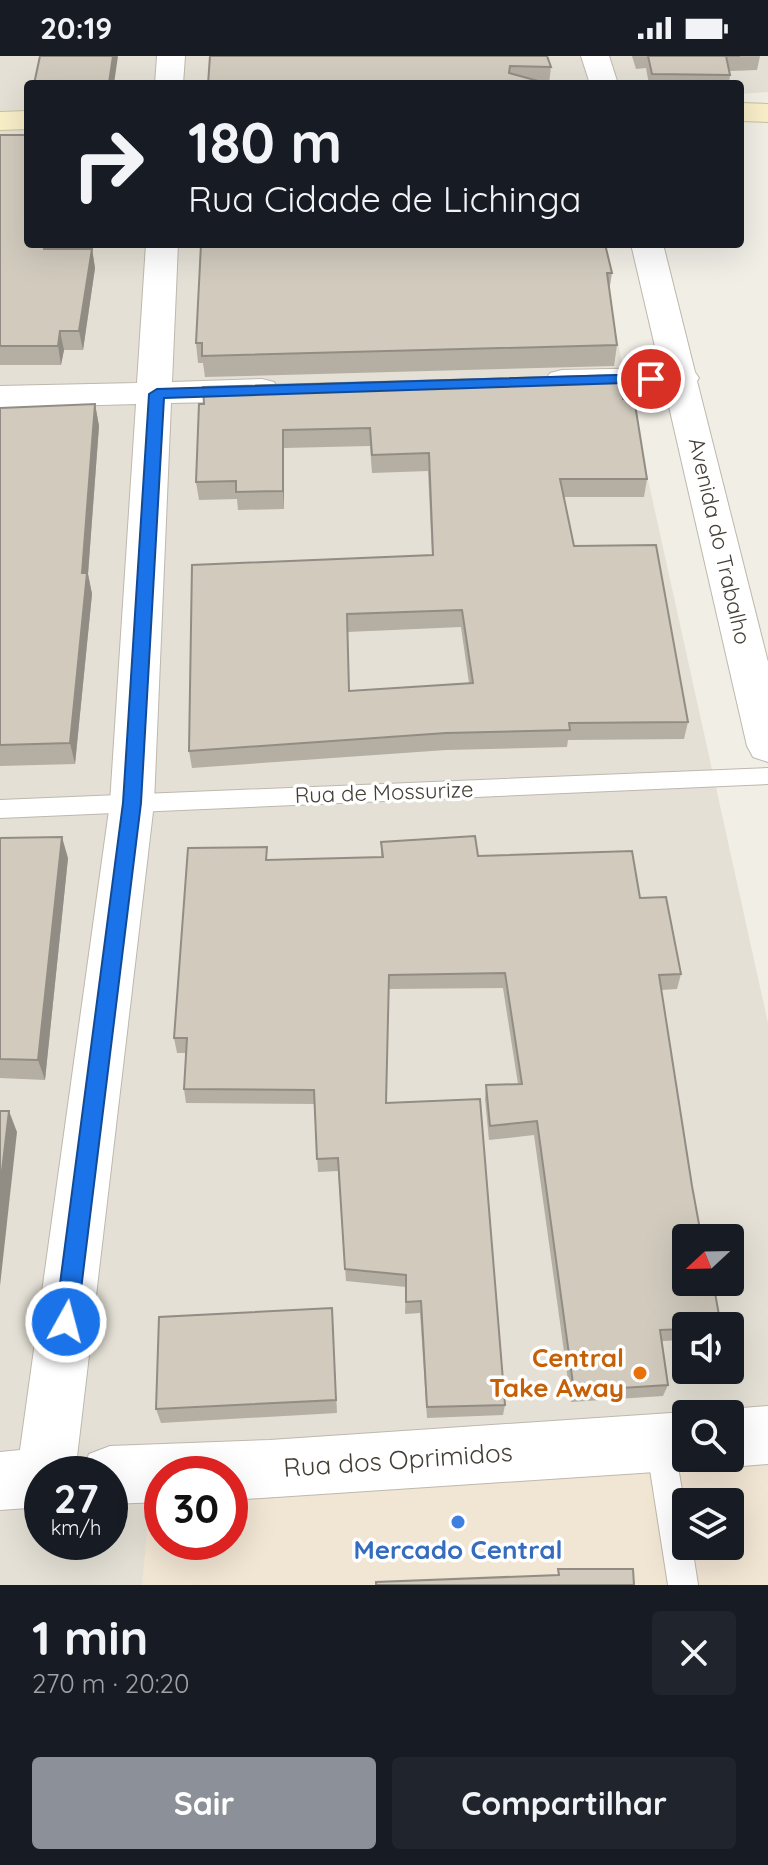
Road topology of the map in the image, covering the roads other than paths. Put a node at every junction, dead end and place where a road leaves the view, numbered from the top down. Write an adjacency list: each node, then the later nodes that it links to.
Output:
1 (171, 56): 3 (street)
2 (595, 56): 4 (street)
3 (169, 80)
4 (603, 80)
5 (744, 112): 6 (street)
6 (768, 113)
7 (24, 120): 8 (street)
8 (0, 121)
9 (162, 248): 14 (street)
10 (648, 248): 11 (street, Avenida do Trabalho)
11 (682, 378): 12 (street); 16 (street, Avenida do Trabalho)
12 (523, 383)
13 (300, 389): 14 (street)
14 (157, 394): 15 (street); 18 (street)
15 (0, 397)
16 (768, 746)
17 (768, 776): 18 (lane, Rua de Mossurize)
18 (132, 803): 19 (lane, Rua de Mossurize); 23 (street)
19 (0, 809)
20 (768, 1435): 21 (street)
21 (744, 1437)
22 (672, 1442): 25 (street, Rua dos Oprimidos)
23 (48, 1456)
24 (675, 1472): 28 (lane)
25 (128, 1474)
26 (24, 1479): 27 (street)
27 (0, 1481)
28 (683, 1585)

